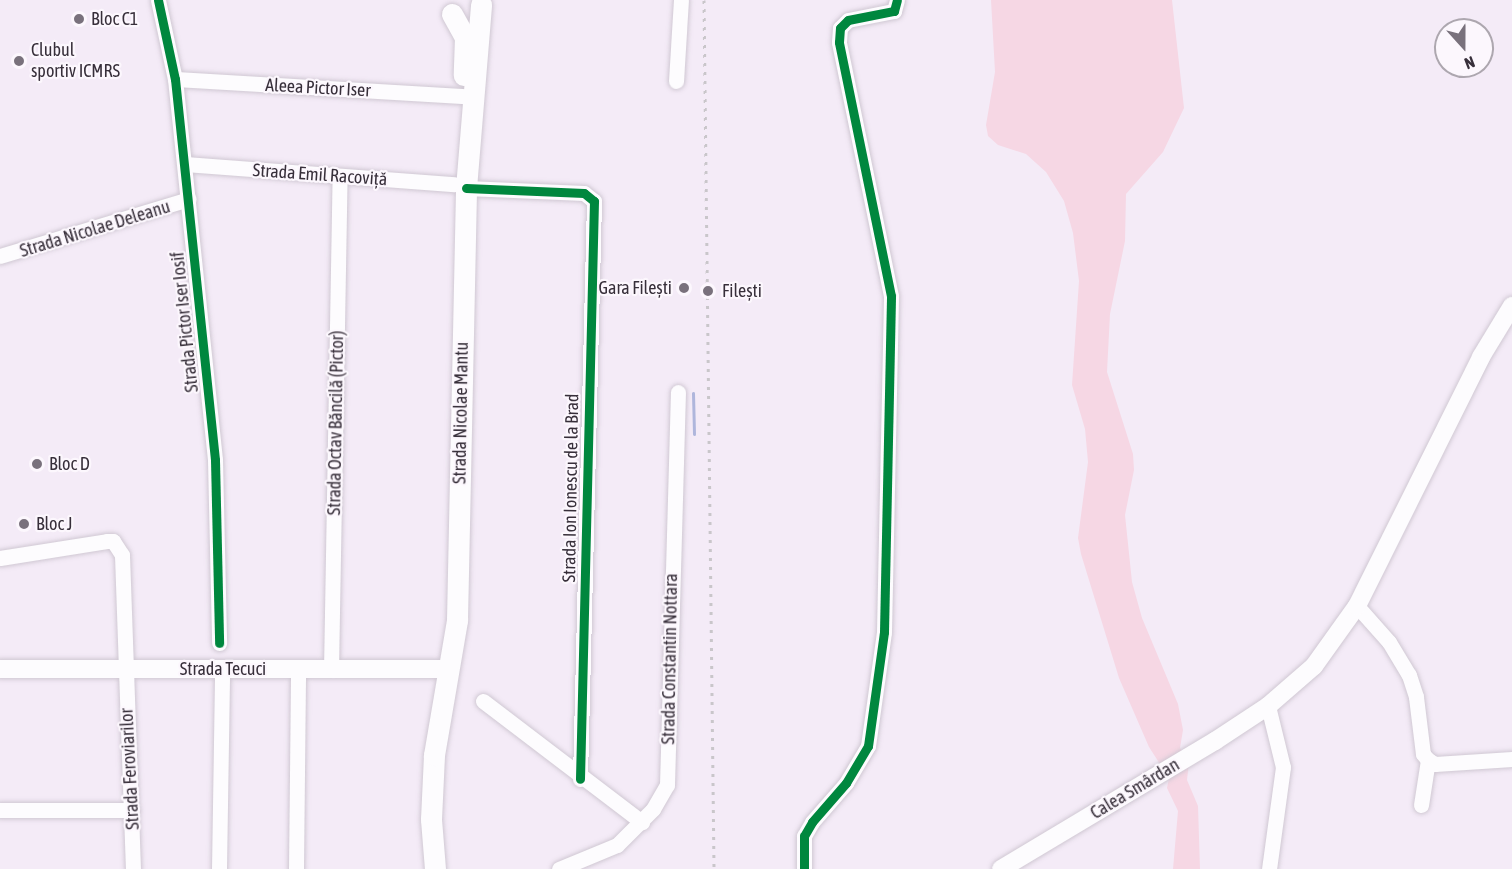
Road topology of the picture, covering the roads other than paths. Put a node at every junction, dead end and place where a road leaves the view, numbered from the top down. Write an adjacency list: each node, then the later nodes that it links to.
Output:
1 (158, 0): 6 (street, Strada Pictor Iser Iosif)
2 (681, 0): 7 (street)
3 (897, 0): 42 (street)
4 (481, 2): 5 (highway); 11 (highway)
5 (447, 5): 8 (highway)
6 (175, 79): 8 (street, Aleea Pictor Iser); 9 (street, Strada Pictor Iser Iosif)
7 (676, 81)
8 (462, 96): 11 (highway)
9 (185, 164): 10 (street, Strada Emil Racoviță); 13 (street, Strada Pictor Iser Iosif)
10 (340, 177): 11 (street, Strada Emil Racoviță); 25 (street, Strada Octav Băncilă (Pictor))
11 (460, 186): 12 (street, Strada Emil Racoviță); 24 (highway)
12 (594, 198): 30 (street, Strada Ion Ionescu de la Brad)
13 (189, 199): 14 (street, Strada Nicolae Deleanu); 19 (street, Strada Pictor Iser Iosif)
14 (0, 256)
15 (1512, 306): 18 (main road, Calea Smârdan)
16 (678, 392): 35 (street, Strada Constantin Nottara)
17 (0, 558): 21 (street)
18 (1357, 606): 27 (main road, Calea Smârdan); 29 (street)
19 (219, 643)
20 (0, 669): 21 (main road, Strada Tecuci)
21 (125, 669): 22 (main road, Strada Tecuci); 33 (street, Strada Feroviarilor)
22 (222, 669): 23 (main road, Strada Tecuci); 37 (street)
23 (298, 669): 25 (main road, Strada Tecuci); 38 (street)
24 (445, 669): 25 (main road, Strada Tecuci); 34 (highway)
25 (331, 670)
26 (483, 701): 30 (street)
27 (1268, 706): 43 (main road, Calea Smârdan); 44 (street)
28 (1512, 759): 29 (street)
29 (1428, 760): 31 (street)
30 (580, 779): 35 (street)
31 (1421, 805)
32 (0, 810): 33 (street)
33 (132, 810): 36 (street, Strada Feroviarilor)
34 (431, 819): 39 (street); 40 (highway)
35 (642, 822): 41 (street, Strada Constantin Nottara)
36 (133, 869)
37 (219, 869)
38 (296, 869)
39 (430, 869)
40 (435, 869)
41 (559, 869)
42 (804, 869)
43 (1001, 869)
44 (1269, 869)

